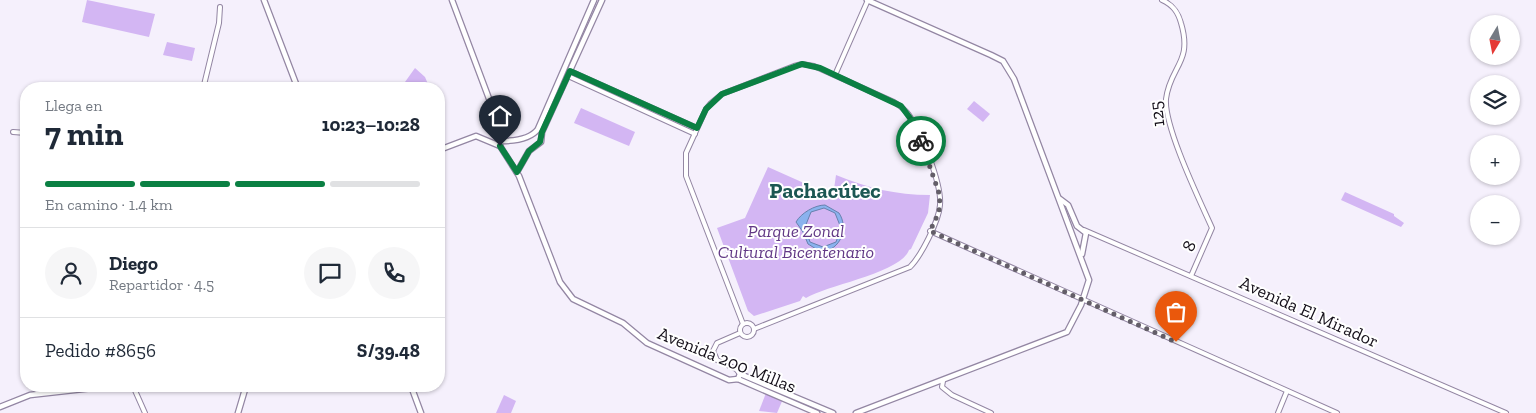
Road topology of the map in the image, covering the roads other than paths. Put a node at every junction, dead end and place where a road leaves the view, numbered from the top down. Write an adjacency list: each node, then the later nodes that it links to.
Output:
1 (264, 0): 11 (main road)
2 (452, 0): 16 (main road, Avenida 200 Millas)
3 (594, 0): 16 (main road)
4 (602, 0): 8 (main road)
5 (868, 0): 9 (street); 19 (main road)
6 (1162, 0): 22 (street, 125)
7 (220, 7): 10 (street)
8 (569, 73): 12 (street); 15 (street); 18 (main road)
9 (834, 75): 12 (street); 24 (street)
10 (205, 82)
11 (295, 82)
12 (697, 128): 15 (street)
13 (13, 132): 14 (street)
14 (20, 133)
15 (695, 134): 31 (street)
16 (500, 144): 17 (main road); 18 (main road, Avenida 200 Millas)
17 (445, 148)
18 (517, 172): 34 (main road, Avenida 200 Millas)
19 (1059, 198): 20 (main road); 21 (main road)
20 (1069, 208): 21 (main road); 23 (main road)
21 (1064, 211): 26 (main road)
22 (1212, 228): 29 (street, 8)
23 (1084, 230): 25 (street, Avenida El Mirador); 27 (main road)
24 (930, 231): 30 (street); 32 (street)
25 (1100, 237): 27 (street, Avenida El Mirador); 29 (street, Avenida El Mirador)
26 (1074, 239): 27 (main road); 28 (main road)
27 (1085, 239): 28 (main road)
28 (1082, 258): 30 (main road)
29 (1191, 276): 51 (street, Avenida El Mirador)
30 (1082, 301): 35 (main road); 36 (street)
31 (742, 324): 32 (street); 33 (street)
32 (754, 329): 33 (street)
33 (740, 333): 34 (street)
34 (739, 377): 45 (main road, Avenida 200 Millas); 46 (main road)
35 (942, 381): 47 (main road); 48 (street)
36 (1287, 391): 49 (street); 50 (street)
37 (57, 392): 41 (main road)
38 (135, 392): 42 (street)
39 (244, 392): 43 (main road)
40 (414, 392): 44 (main road)
41 (0, 407)
42 (144, 413)
43 (238, 413)
44 (421, 413)
45 (817, 413)
46 (833, 413)
47 (856, 413)
48 (992, 413)
49 (1278, 413)
50 (1337, 413)
51 (1506, 413)

